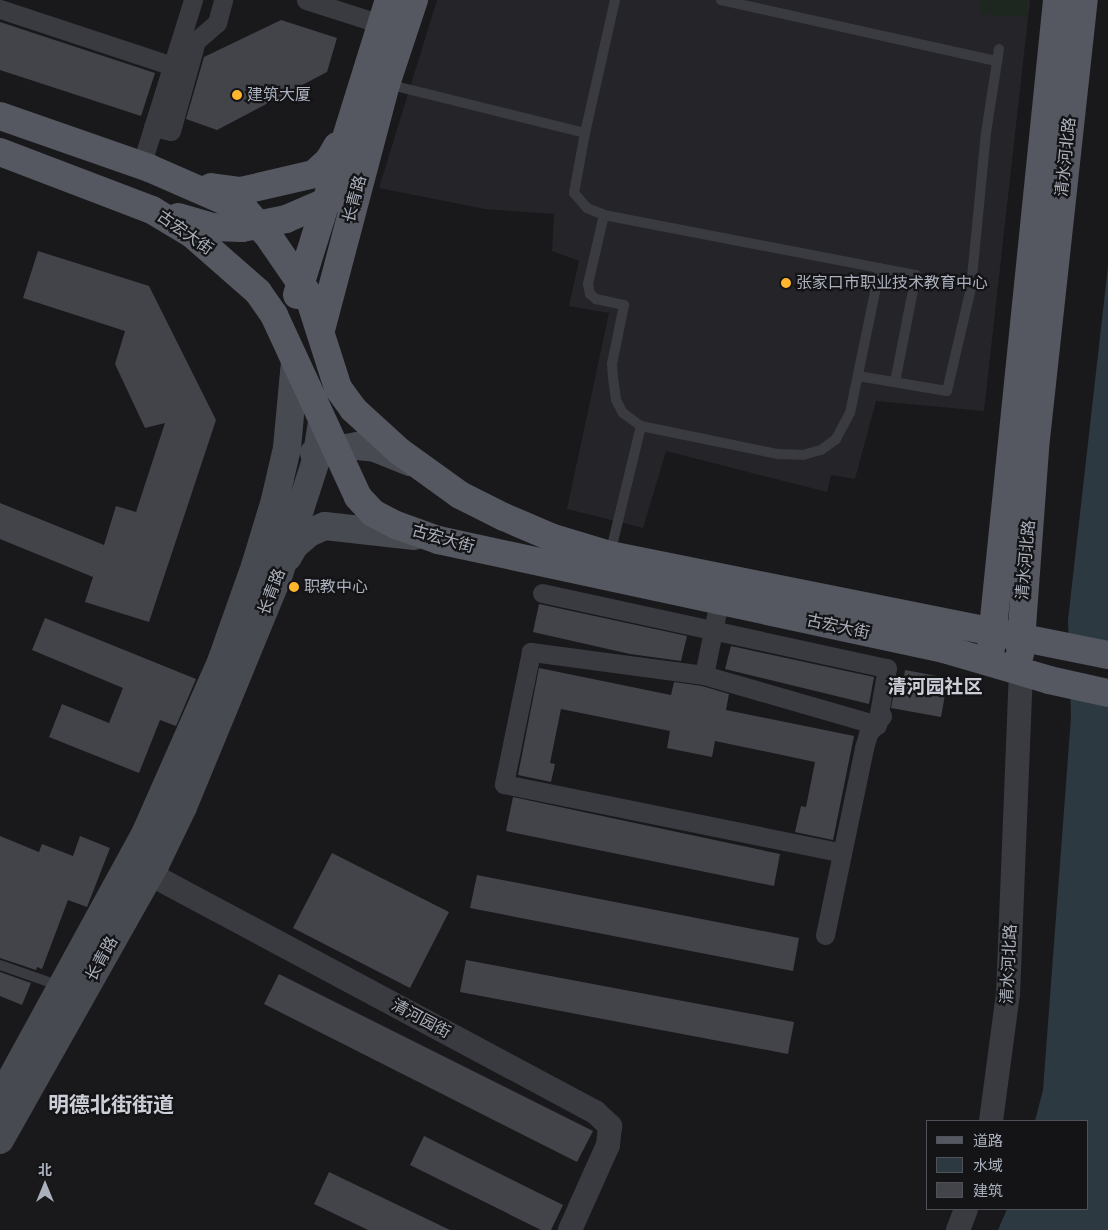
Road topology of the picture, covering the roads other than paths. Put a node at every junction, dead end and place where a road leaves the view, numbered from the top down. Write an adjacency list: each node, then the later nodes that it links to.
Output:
1 (193, 0): 13 (street)
2 (224, 0): 16 (street)
3 (306, 0): 10 (street)
4 (414, 0): 10 (main road, 长青路)
5 (615, 0): 18 (lane)
6 (721, 0): 12 (lane)
7 (1057, 0): 44 (main road, 清水河北路)
8 (1084, 0): 44 (main road, 清水河北路)
9 (0, 9): 13 (street)
10 (391, 19): 14 (main road, 长青路); 17 (main road, 长青路)
11 (999, 49): 12 (lane)
12 (997, 61): 32 (lane)
13 (172, 66): 16 (street)
14 (386, 84): 18 (lane); 20 (main road, 长青路)
15 (0, 116): 21 (main road, 古宏大街)
16 (153, 127): 21 (street)
17 (346, 132): 22 (main road); 23 (main road, 长青路)
18 (585, 133): 25 (lane)
19 (0, 152): 24 (main road, 古宏大街)
20 (366, 156): 23 (main road); 29 (main road, 长青路)
21 (141, 166): 22 (main road, 古宏大街)
22 (188, 184): 26 (main road, 古宏大街)
23 (326, 202): 26 (main road); 28 (main road, 长青路)
24 (152, 210): 26 (main road); 30 (main road, 古宏大街)
25 (604, 215): 27 (lane); 34 (lane)
26 (258, 225): 28 (main road, 古宏大街)
27 (880, 268): 31 (lane); 32 (lane)
28 (301, 283): 29 (main road, 古宏大街); 30 (main road, 长青路)
29 (320, 331): 33 (main road, 长青路); 36 (main road, 古宏大街)
30 (295, 361): 33 (main road, 古宏大街); 37 (main road, 长青路)
31 (858, 376): 32 (lane); 34 (lane)
32 (895, 382)
33 (322, 422): 35 (main road, 古宏大街)
34 (641, 426): 39 (lane)
35 (326, 451): 36 (main road); 37 (main road); 38 (main road, 古宏大街); 40 (main road, 长青路)
36 (420, 467): 39 (main road, 古宏大街)
37 (281, 474): 53 (main road, 长青路)
38 (438, 540): 40 (main road); 42 (main road, 古宏大街)
39 (610, 555): 44 (main road, 古宏大街)
40 (279, 574): 53 (main road, 长青路)
41 (542, 593): 43 (street)
42 (719, 601): 43 (street); 45 (main road, 古宏大街)
43 (713, 630): 49 (street); 51 (street)
44 (1006, 633): 46 (main road, 古宏大街); 47 (main road, 清水河北路); 48 (main road, 清水河北路)
45 (899, 640): 47 (main road, 古宏大街); 51 (street)
46 (1108, 654)
47 (990, 662): 48 (main road, 古宏大街)
48 (1021, 671): 50 (main road, 古宏大街); 58 (street, 清水河北路)
49 (704, 675): 51 (street); 52 (street)
50 (1108, 693)
51 (876, 724): 52 (street)
52 (842, 853): 54 (street)
53 (140, 868): 56 (main road, 长青路); 59 (main road, 长青路); 61 (street, 清河园街)
54 (825, 935)
55 (0, 965): 56 (lane)
56 (62, 986): 57 (main road, 长青路)
57 (0, 1099)
58 (991, 1120)
59 (0, 1140)
60 (966, 1210): 62 (street)
61 (570, 1230)
62 (958, 1230)

